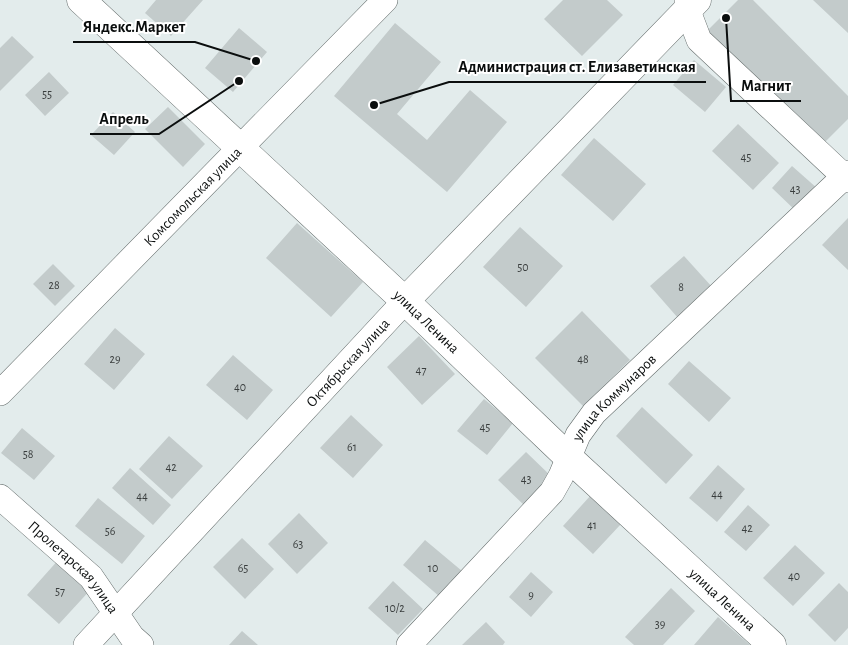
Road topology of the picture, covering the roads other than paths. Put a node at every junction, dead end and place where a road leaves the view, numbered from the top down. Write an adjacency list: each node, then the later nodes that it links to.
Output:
1 (81, 0): 4 (street, улица Ленина)
2 (385, 0): 4 (street, Комсомольская улица)
3 (691, 4): 5 (street); 6 (street, Октябрьская улица)
4 (241, 149): 6 (street, улица Ленина); 7 (street, Комсомольская улица)
5 (847, 177): 8 (street, улица Коммунаров)
6 (405, 301): 8 (street, улица Ленина); 10 (street, Октябрьская улица)
7 (0, 393)
8 (568, 456): 13 (street, улица Коммунаров); 14 (street, улица Ленина)
9 (0, 497): 10 (street, Пролетарская улица)
10 (116, 612): 11 (street, Октябрьская улица); 12 (street, Пролетарская улица)
11 (86, 645)
12 (141, 645)
13 (409, 645)
14 (772, 645)

